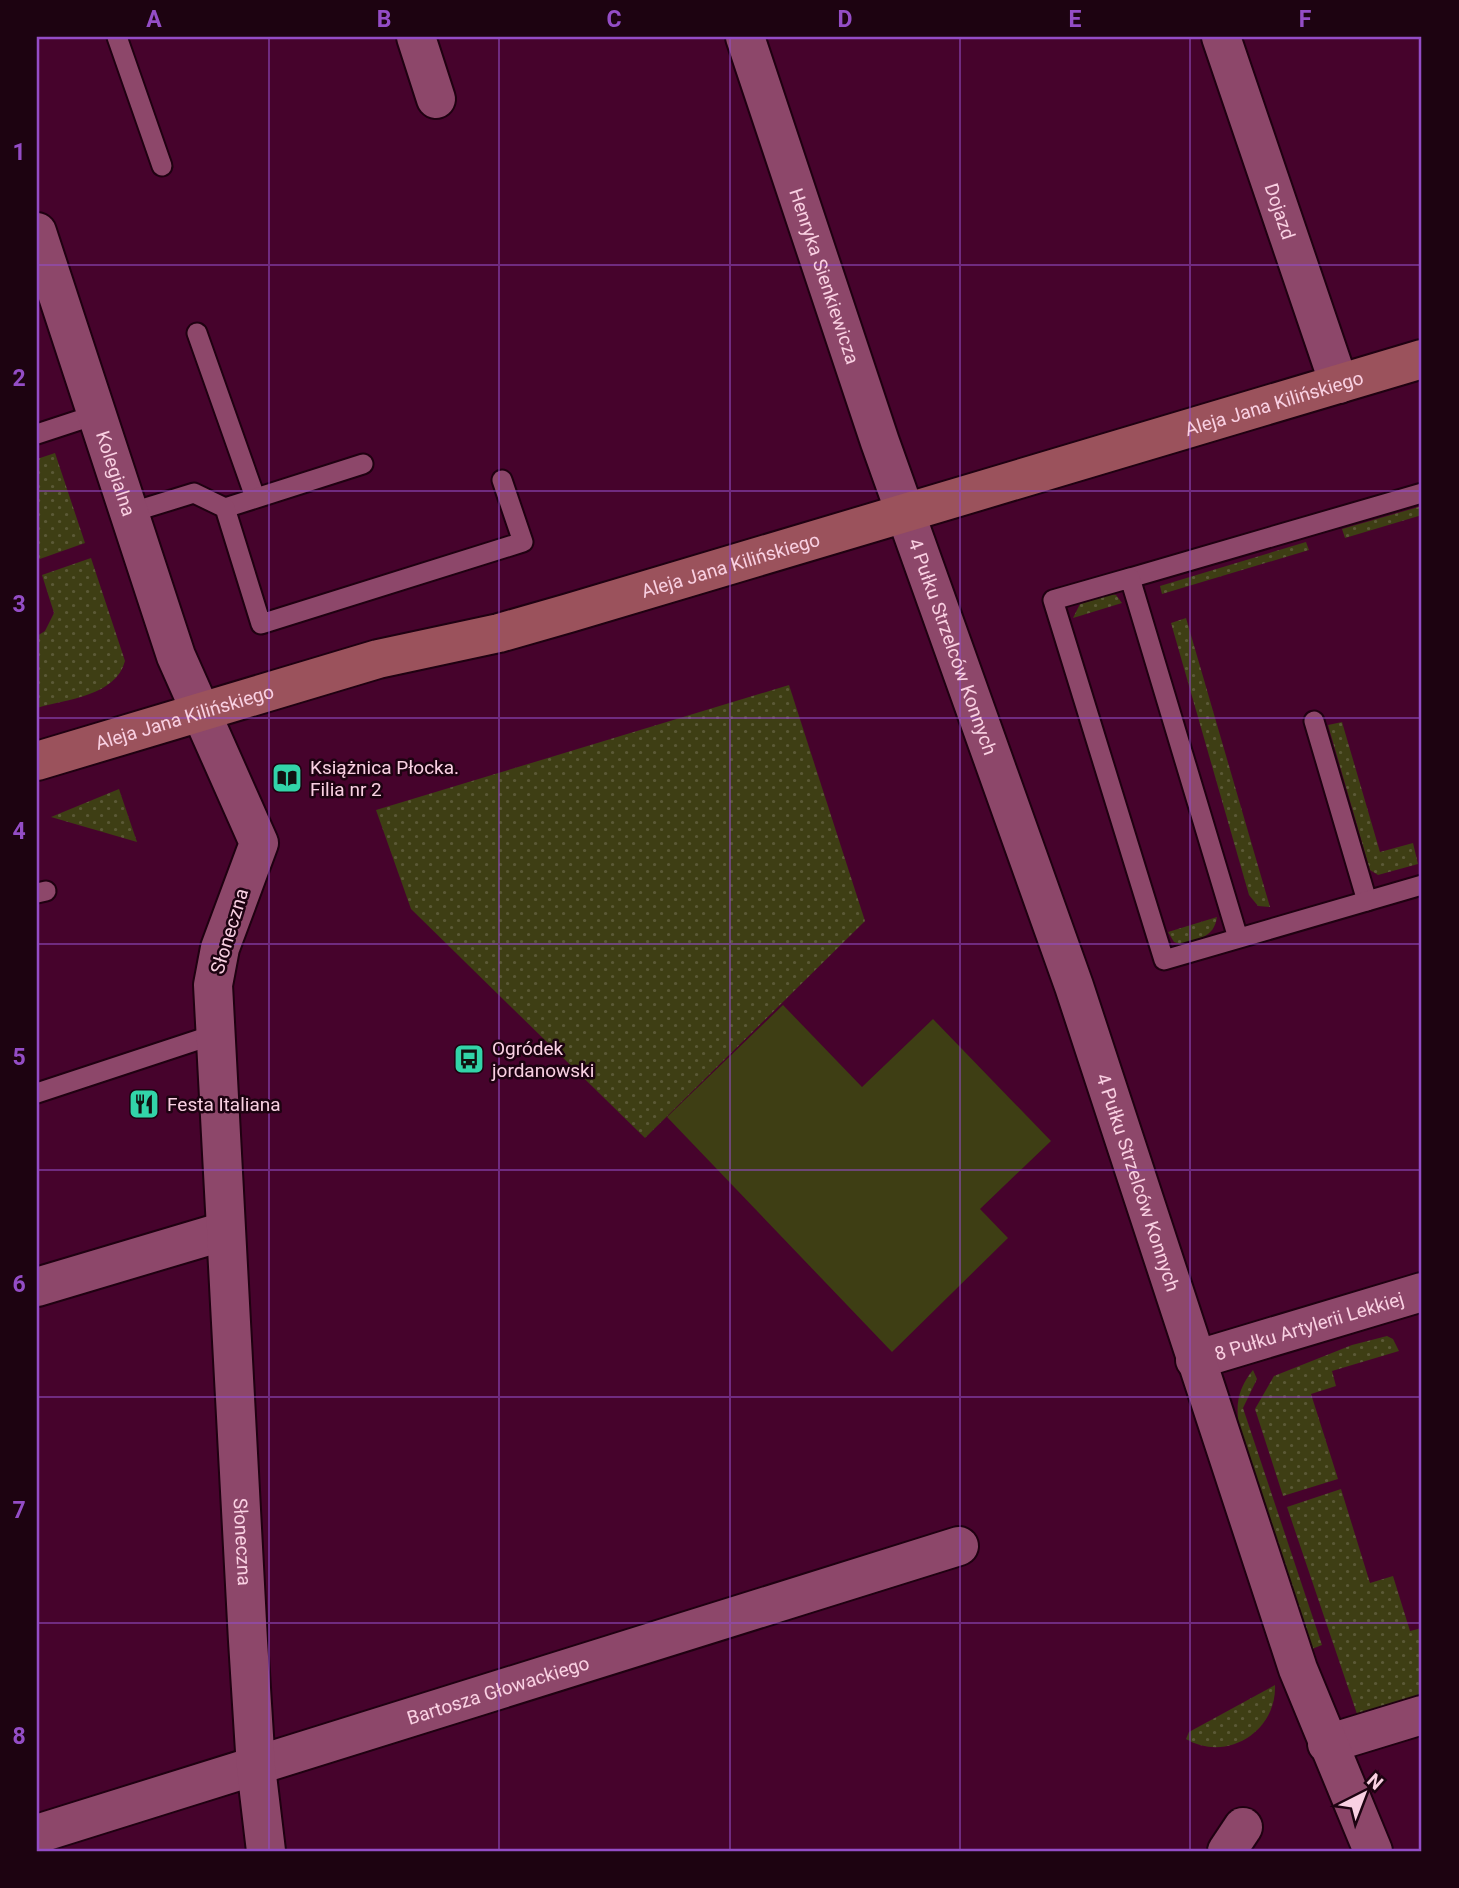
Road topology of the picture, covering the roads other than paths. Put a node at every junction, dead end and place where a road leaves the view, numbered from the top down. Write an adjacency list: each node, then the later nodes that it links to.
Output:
1 (117, 37): 6 (lane)
2 (416, 37): 5 (street)
3 (745, 37): 19 (street, Henryka Sienkiewicza)
4 (1221, 37): 10 (street, Dojazd)
5 (436, 99)
6 (162, 166)
7 (37, 232): 11 (street, Kolegialna)
8 (197, 333): 16 (lane)
9 (1422, 359): 10 (main road, Aleja Jana Kilińskiego)
10 (1339, 384): 19 (main road, Aleja Jana Kilińskiego)
11 (98, 414): 12 (lane); 18 (street, Kolegialna)
12 (37, 434)
13 (363, 464): 16 (lane)
14 (502, 480): 17 (lane)
15 (1422, 493): 20 (lane)
16 (255, 497): 17 (lane)
17 (225, 508): 18 (lane)
18 (129, 513): 21 (street, Kolegialna)
19 (906, 513): 21 (main road, Aleja Jana Kilińskiego); 33 (street, 4 Pułku Strzelców Konnych)
20 (1130, 578): 27 (lane); 27 (lane)
21 (201, 712): 23 (main road, Aleja Jana Kilińskiego); 24 (street, Kolegialna)
22 (1314, 721): 26 (lane)
23 (37, 761)
24 (259, 843): 28 (street, Słoneczna)
25 (1422, 885): 26 (lane)
26 (1367, 901): 27 (lane)
27 (1238, 938)
28 (216, 1034): 29 (lane); 30 (street, Słoneczna)
29 (37, 1093)
30 (225, 1231): 31 (street); 37 (street, Słoneczna)
31 (37, 1287)
32 (1422, 1292): 33 (street, 8 Pułku Artylerii Lekkiej)
33 (1195, 1360): 36 (street, 4 Pułku Strzelców Konnych)
34 (959, 1546): 37 (street, Bartosza Głowackiego)
35 (1422, 1715): 36 (street)
36 (1327, 1744): 40 (street, 4 Pułku Strzelców Konnych)
37 (256, 1767): 38 (street, Bartosza Głowackiego); 39 (street, Słoneczna)
38 (37, 1834)
39 (266, 1851)
40 (1373, 1851)

